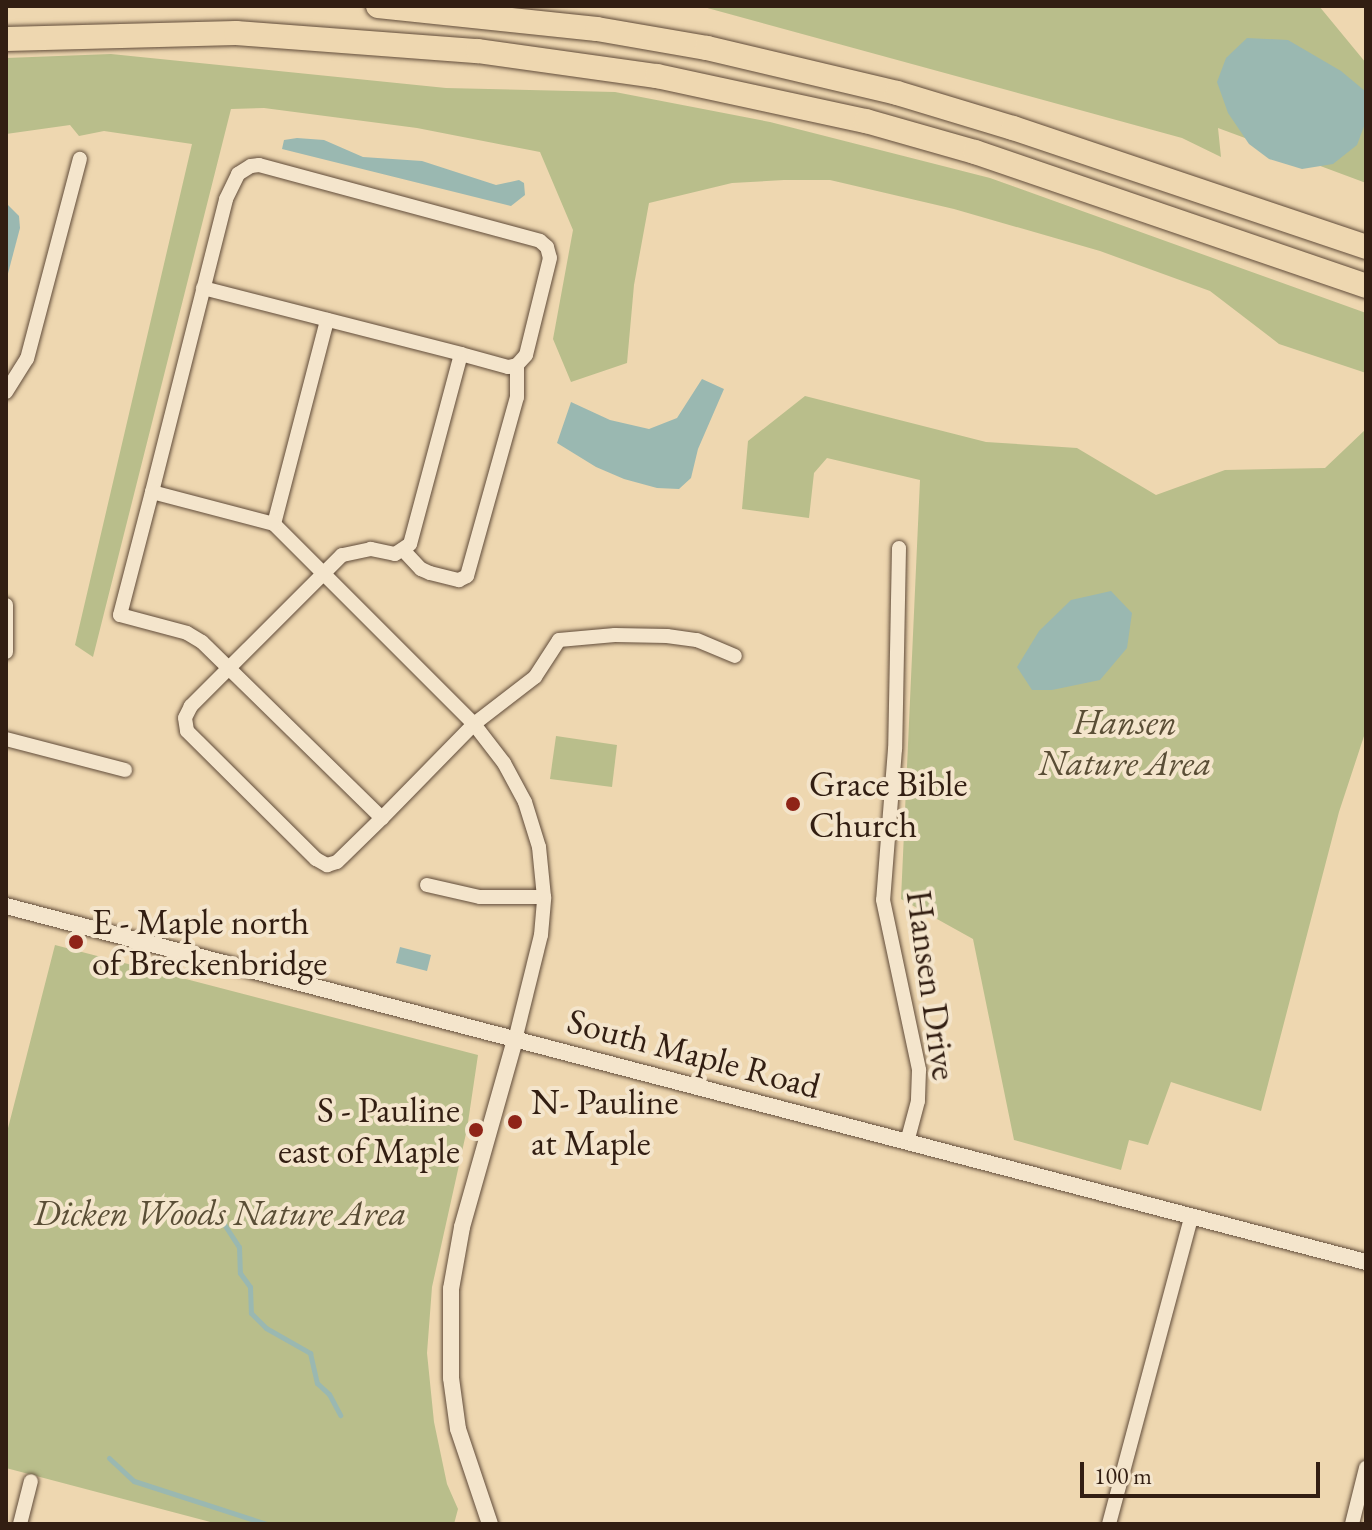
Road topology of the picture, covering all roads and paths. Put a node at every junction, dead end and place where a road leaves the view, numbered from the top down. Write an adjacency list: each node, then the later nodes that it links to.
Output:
1 (378, 6): 4 (highway)
2 (6, 39): 5 (highway)
3 (80, 159): 10 (street)
4 (1366, 247)
5 (1366, 286)
6 (203, 288): 7 (street); 9 (street); 11 (street)
7 (327, 320): 8 (street); 12 (street)
8 (461, 354): 9 (street); 14 (street)
9 (517, 365): 14 (street)
10 (6, 392)
11 (152, 492): 12 (street); 19 (street)
12 (274, 524): 15 (street)
13 (899, 548): 28 (street, Hansen Drive)
14 (404, 551): 15 (street)
15 (322, 575): 19 (street); 20 (street)
16 (6, 605): 17 (street)
17 (6, 652)
18 (735, 656): 20 (street)
19 (229, 669): 23 (street); 23 (street)
20 (474, 724): 23 (street); 25 (street)
21 (6, 739): 22 (street)
22 (125, 770)
23 (382, 818)
24 (427, 885): 25 (street)
25 (544, 897): 27 (street)
26 (6, 906): 27 (street, South Maple Road)
27 (515, 1040): 28 (street, South Maple Road); 34 (street)
28 (907, 1142): 29 (street, South Maple Road)
29 (1191, 1217): 30 (street, South Maple Road); 35 (street)
30 (1366, 1262)
31 (1366, 1468): 36 (street)
32 (31, 1481): 33 (street)
33 (20, 1524)
34 (490, 1524)
35 (1109, 1524)
36 (1352, 1524)

